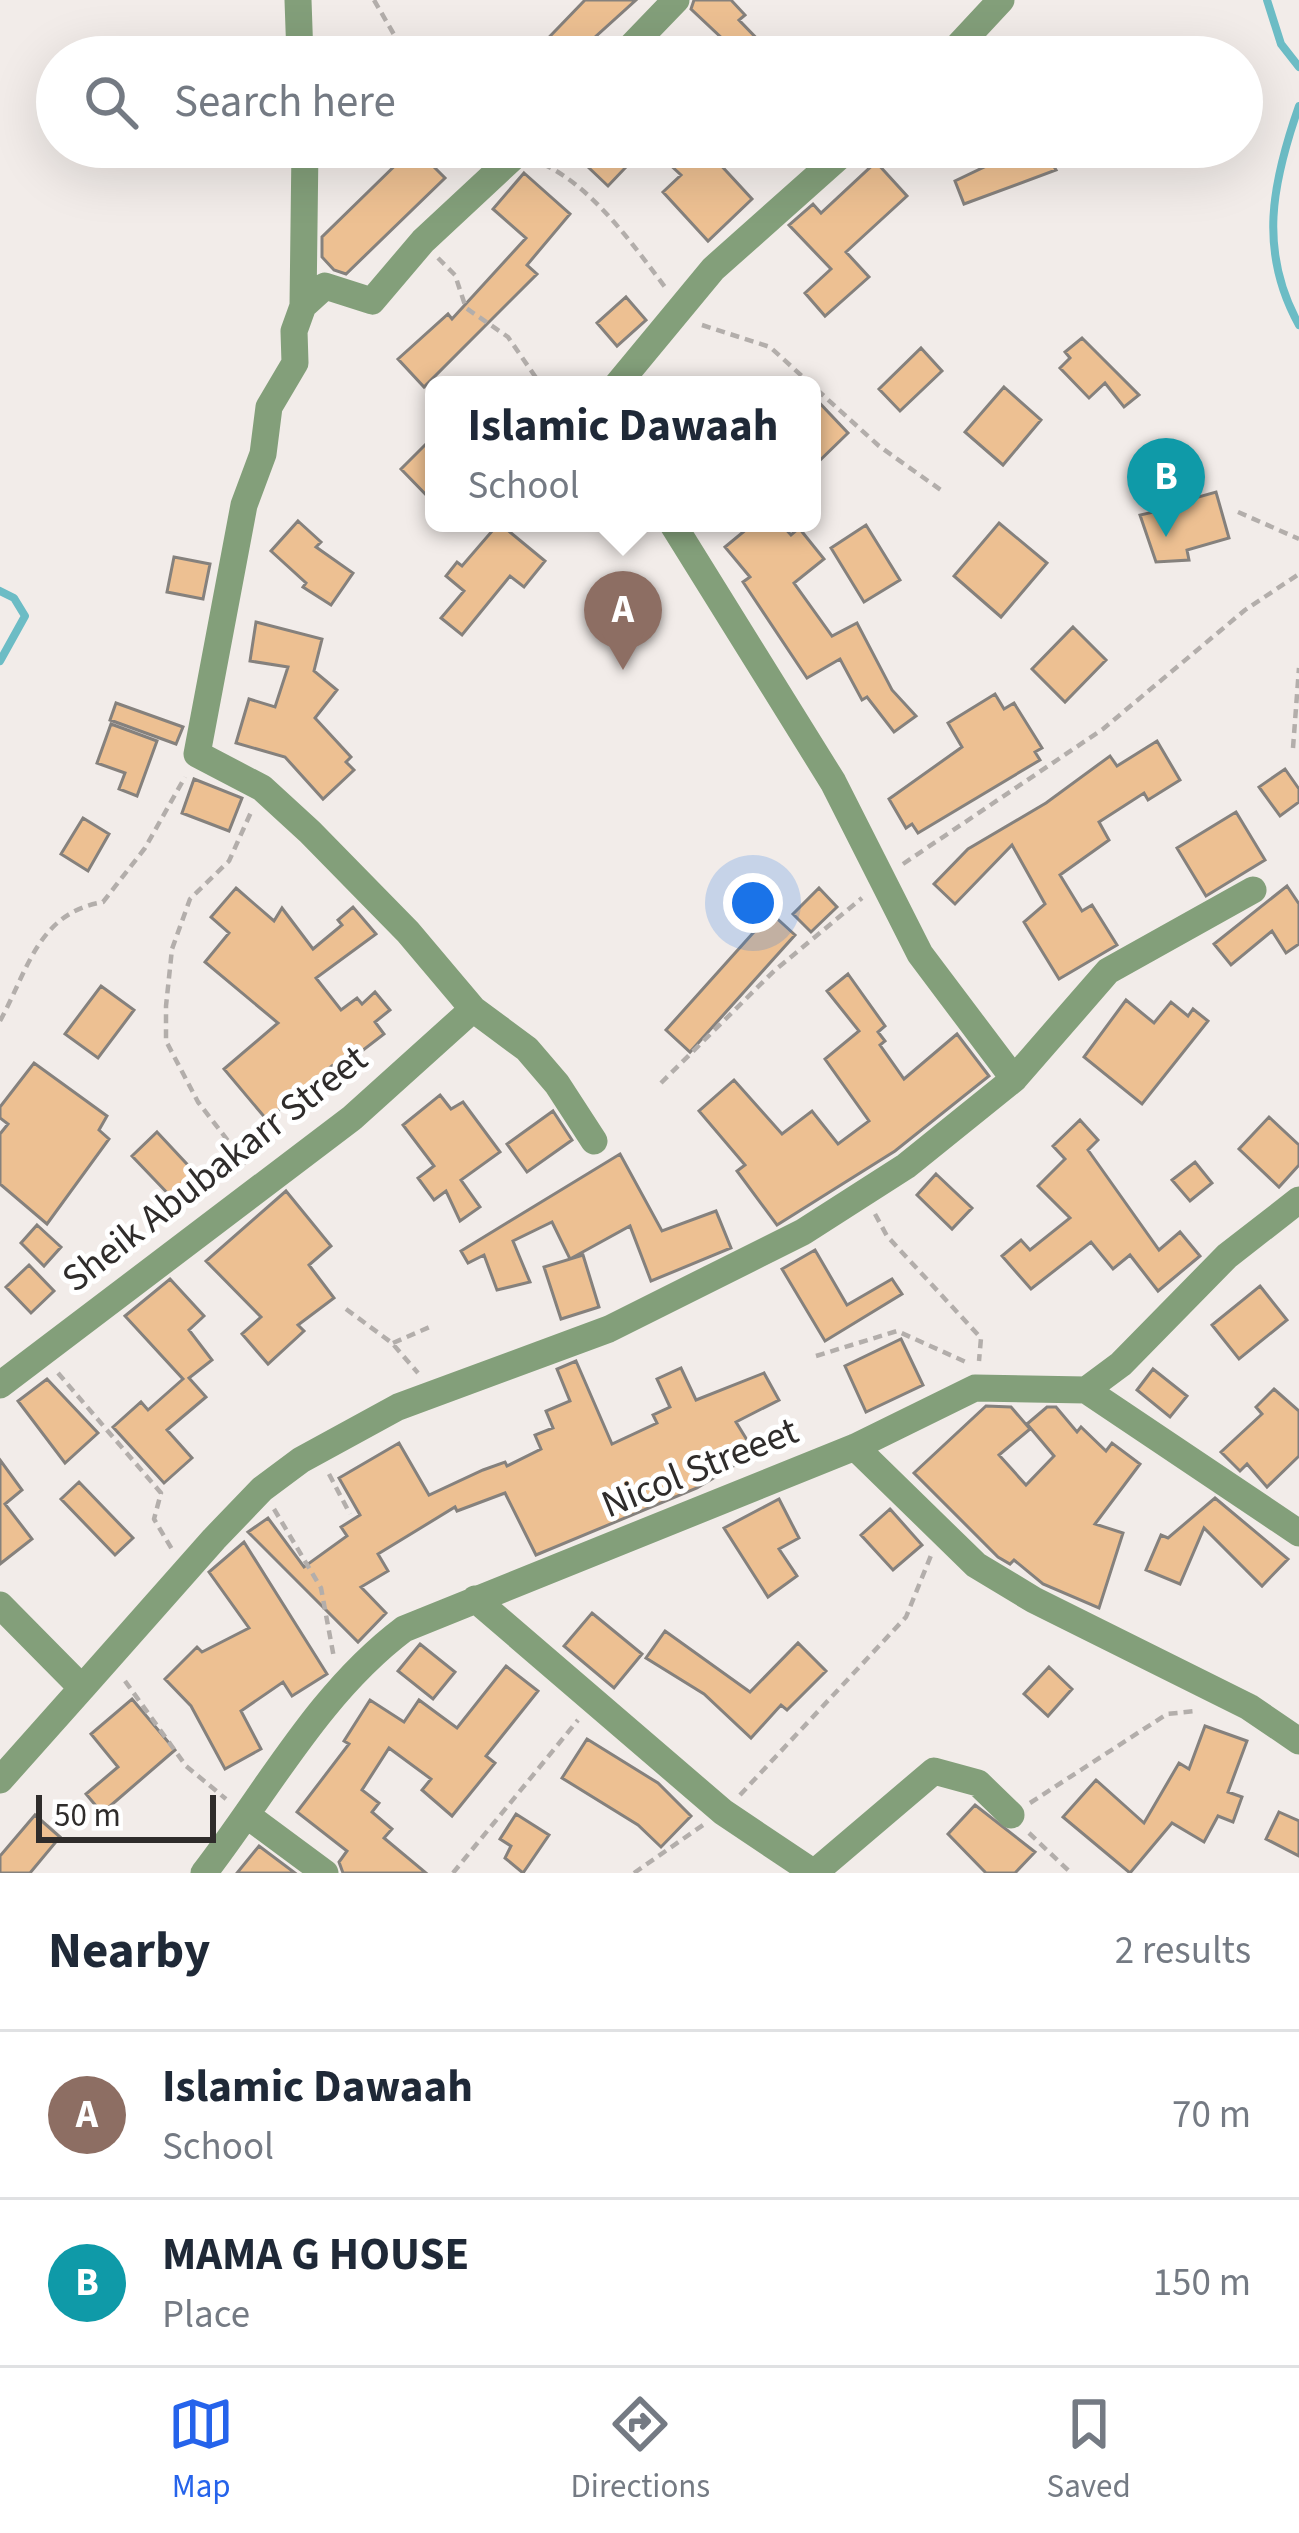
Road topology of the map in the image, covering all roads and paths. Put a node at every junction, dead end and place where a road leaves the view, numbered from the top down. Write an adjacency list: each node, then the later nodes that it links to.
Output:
1 (298, 0): 5 (street)
2 (374, 0): 6 (path)
3 (676, 0): 7 (street)
4 (1001, 0): 8 (street)
5 (299, 36)
6 (395, 36)
7 (642, 36)
8 (968, 36)
9 (305, 168): 13 (street)
10 (502, 168): 12 (street)
11 (826, 168): 15 (street)
12 (423, 242): 13 (street); 14 (path)
13 (303, 306): 22 (street)
14 (535, 376)
15 (624, 376)
16 (1238, 512): 18 (path)
17 (678, 532): 24 (street)
18 (1299, 539)
19 (1299, 574): 24 (path)
20 (1299, 668): 21 (path)
21 (1293, 748)
22 (196, 754): 23 (street); 27 (path)
23 (262, 788): 26 (street); 31 (path)
24 (885, 879): 28 (street); 29 (path)
25 (1253, 890): 28 (street)
26 (473, 1010): 30 (street); 31 (street, Sheik Abubakarr Street)
27 (0, 1021)
28 (1014, 1079): 32 (street)
29 (661, 1083)
30 (594, 1141)
31 (261, 1182): 37 (street, Sheik Abubakarr Street)
32 (863, 1194): 38 (path); 41 (street)
33 (1299, 1200): 40 (street)
34 (346, 1309): 36 (path)
35 (432, 1326): 36 (path)
36 (392, 1343): 41 (path)
37 (40, 1354): 39 (street, Sheik Abubakarr Street); 48 (path)
38 (816, 1355)
39 (0, 1385)
40 (1086, 1390): 42 (street, Nicol Streeet); 47 (street)
41 (433, 1393): 44 (street)
42 (855, 1447): 46 (street); 49 (street, Nicol Streeet)
43 (345, 1462): 45 (path)
44 (262, 1489): 48 (street); 53 (path)
45 (350, 1514)
46 (942, 1531): 56 (street); 59 (path)
47 (1299, 1533)
48 (185, 1571): 51 (street)
49 (475, 1599): 53 (street, Nicol Streeet); 54 (street)
50 (0, 1605): 52 (street)
51 (109, 1664): 52 (street); 58 (path)
52 (82, 1688): 57 (street)
53 (334, 1694): 61 (street, Nicol Streeet)
54 (591, 1703): 59 (street); 64 (path)
55 (1208, 1710): 60 (path)
56 (1299, 1741)
57 (0, 1780)
58 (219, 1794)
59 (723, 1812): 65 (path); 66 (street)
60 (1011, 1815): 66 (street); 67 (path)
61 (248, 1816): 62 (street, Nicol Streeet); 63 (street)
62 (204, 1873)
63 (325, 1873)
64 (453, 1873)
65 (634, 1873)
66 (814, 1873)
67 (1071, 1873)

